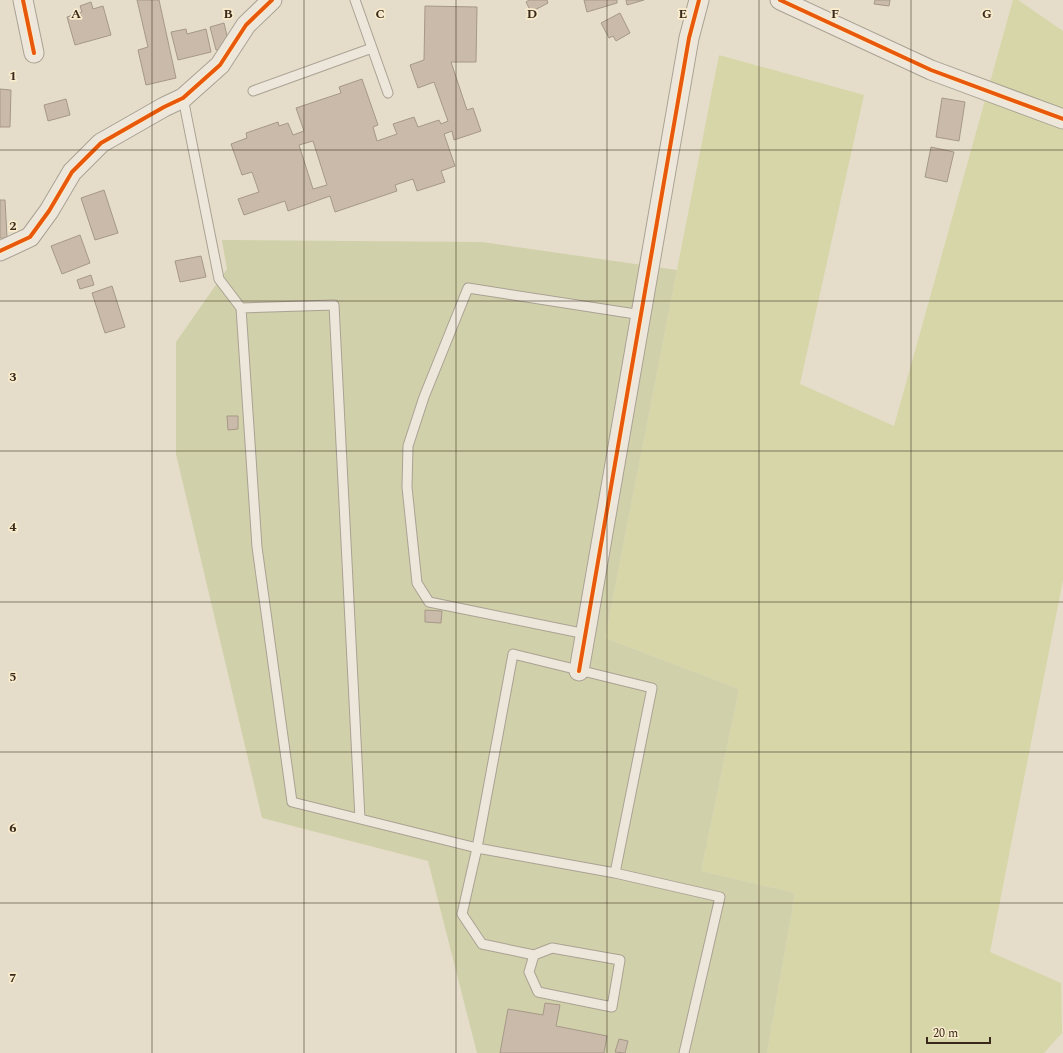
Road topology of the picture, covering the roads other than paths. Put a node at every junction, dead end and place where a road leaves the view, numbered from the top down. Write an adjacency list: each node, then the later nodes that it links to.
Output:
1 (23, 0): 7 (street)
2 (272, 0): 10 (street)
3 (355, 0): 6 (lane)
4 (699, 0): 14 (street)
5 (780, 0): 11 (street)
6 (372, 48): 8 (lane); 9 (lane)
7 (34, 53)
8 (253, 91)
9 (388, 93)
10 (183, 98): 12 (street); 13 (lane)
11 (1063, 119)
12 (0, 251)
13 (241, 308): 17 (lane); 17 (lane)
14 (642, 315): 15 (street); 15 (lane)
15 (586, 634): 16 (street)
16 (579, 671): 18 (lane); 19 (lane)
17 (360, 819): 18 (lane)
18 (477, 848): 19 (lane); 20 (lane)
19 (615, 873): 21 (lane)
20 (534, 955): 20 (lane)
21 (684, 1053)

